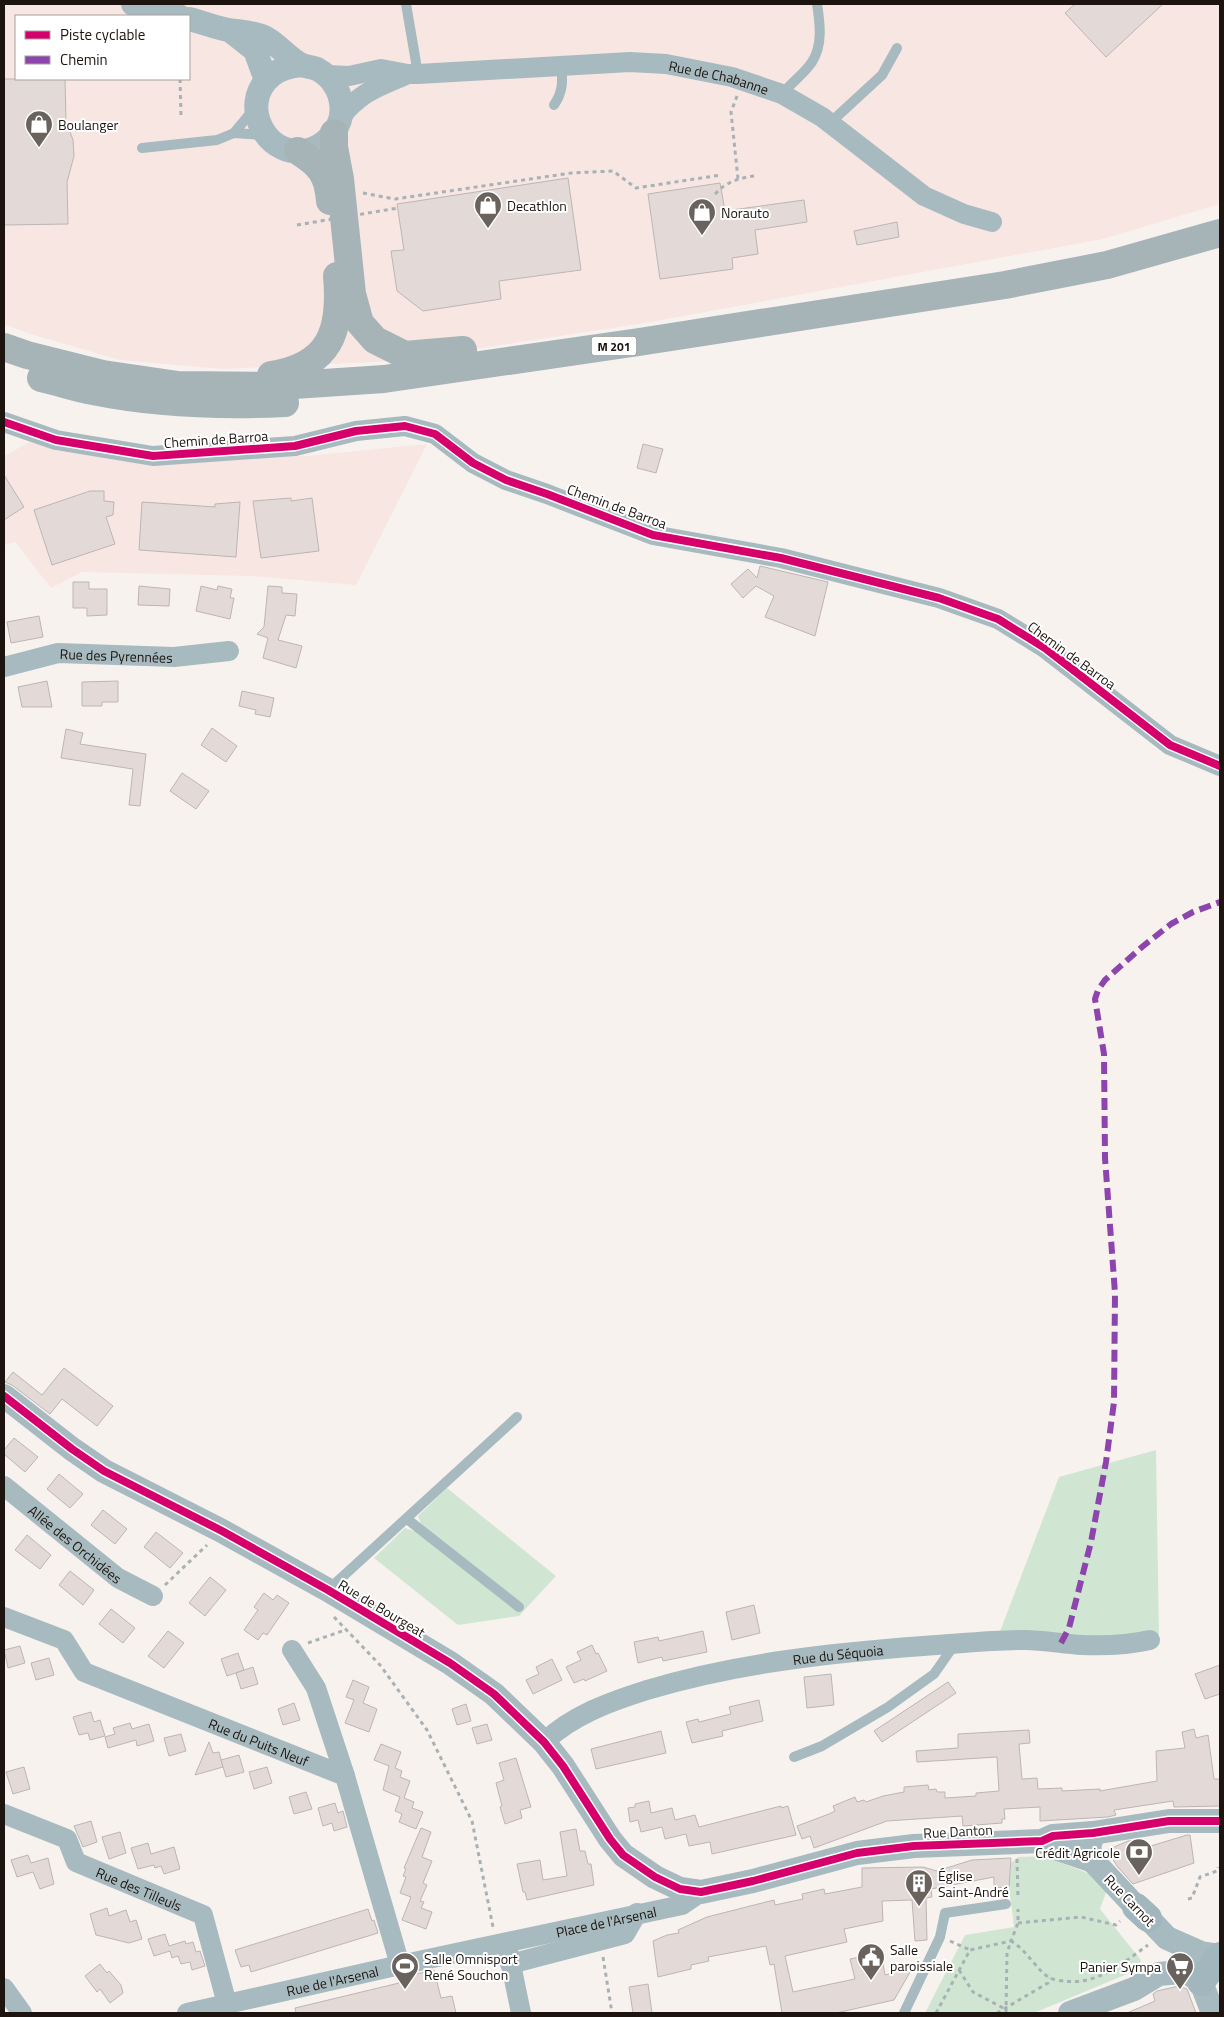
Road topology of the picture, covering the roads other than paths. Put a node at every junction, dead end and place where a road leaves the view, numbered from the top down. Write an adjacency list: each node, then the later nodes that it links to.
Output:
1 (133, 4): 4 (street)
2 (406, 4): 10 (lane)
3 (817, 4): 13 (lane)
4 (175, 15)
5 (190, 19): 6 (street)
6 (228, 30): 8 (street); 12 (street)
7 (897, 48): 16 (lane)
8 (302, 65): 11 (street); 12 (street)
9 (561, 66): 10 (street, Rue de Chabanne); 13 (street, Rue de Chabanne); 14 (lane)
10 (413, 74): 11 (street, Rue de Chabanne); 17 (street, Rue de Chabanne)
11 (326, 75): 17 (street)
12 (266, 80): 15 (street)
13 (782, 94): 16 (street, Rue de Chabanne)
14 (554, 105)
15 (256, 106): 18 (lane); 19 (street)
16 (831, 122): 22 (street, Rue de Chabanne)
17 (337, 125): 21 (street); 25 (highway)
18 (234, 133): 19 (lane); 20 (lane)
19 (266, 135): 21 (street)
20 (142, 148)
21 (298, 151): 29 (highway)
22 (992, 222)
23 (1220, 233): 25 (highway, M 201)
24 (1220, 251): 30 (highway, M 201)
25 (639, 342): 29 (highway, M 201)
26 (4, 347): 29 (highway, M 201)
27 (4, 358): 30 (highway, M 201)
28 (4, 367): 30 (highway)
29 (178, 385)
30 (333, 394)
31 (4, 422): 34 (street, Chemin de Barroa)
32 (229, 652): 33 (street, Rue des Pyrennées)
33 (4, 668)
34 (1220, 766)
35 (4, 1396): 39 (street, Rue de Bourgeat)
36 (517, 1417): 38 (lane)
37 (4, 1486): 40 (street, Allée des Orchidées)
38 (408, 1520): 39 (lane); 41 (lane)
39 (328, 1590): 46 (street, Rue de Bourgeat)
40 (153, 1596)
41 (519, 1607)
42 (4, 1617): 48 (street, Rue du Puits Neuf)
43 (1150, 1640): 44 (street, Rue du Séquoia)
44 (955, 1644): 46 (street, Rue du Séquoia); 47 (lane)
45 (292, 1650): 48 (street)
46 (544, 1742): 54 (street, Rue de Bourgeat)
47 (794, 1757)
48 (345, 1776): 61 (street)
49 (4, 1814): 65 (street, Rue des Tilleuls)
50 (1220, 1821): 51 (street, Rue Danton)
51 (1093, 1833): 52 (street, Rue Danton); 53 (street)
52 (1042, 1841): 53 (street); 54 (street, Rue Danton)
53 (1093, 1861): 57 (street, Rue Carnot)
54 (701, 1892): 56 (street, Place de l'Arsenal)
55 (1006, 1904): 69 (lane)
56 (637, 1913): 58 (street, Place de l'Arsenal); 60 (street)
57 (1153, 1924): 59 (street); 62 (street)
58 (502, 1944): 60 (street); 61 (street, Rue de l'Arsenal)
59 (1220, 1956): 63 (main road)
60 (510, 1964): 68 (street)
61 (400, 1965): 65 (street, Rue de l'Arsenal)
62 (1159, 1974): 63 (street); 70 (street)
63 (1201, 1982): 71 (street)
64 (4, 1988): 66 (street)
65 (227, 2004): 67 (street, Rue de l'Arsenal)
66 (22, 2013)
67 (187, 2013)
68 (521, 2013)
69 (904, 2013)
70 (1070, 2013)
71 (1213, 2013)

